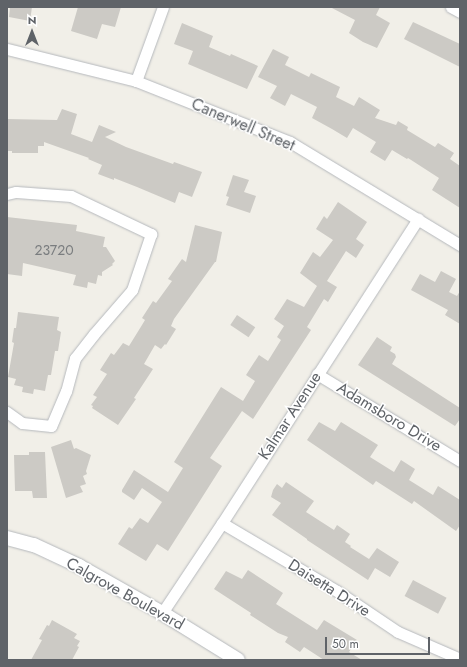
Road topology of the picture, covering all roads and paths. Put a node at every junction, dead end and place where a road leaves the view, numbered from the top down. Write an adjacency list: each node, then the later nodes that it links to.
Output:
1 (163, 7): 5 (street)
2 (451, 7): 3 (street)
3 (460, 12)
4 (7, 49): 5 (street, Canerwell Street)
5 (136, 81): 7 (street, Canerwell Street)
6 (7, 194): 10 (street)
7 (418, 220): 8 (street, Canerwell Street); 9 (street, Kalmar Avenue)
8 (460, 245)
9 (317, 374): 11 (street, Adamsboro Drive); 12 (street, Kalmar Avenue)
10 (7, 412)
11 (460, 461)
12 (222, 523): 14 (street, Kalmar Avenue); 15 (street, Daisetta Drive)
13 (7, 538): 14 (street, Calgrove Boulevard)
14 (162, 613): 16 (street, Calgrove Boulevard)
15 (460, 659)
16 (238, 660)

